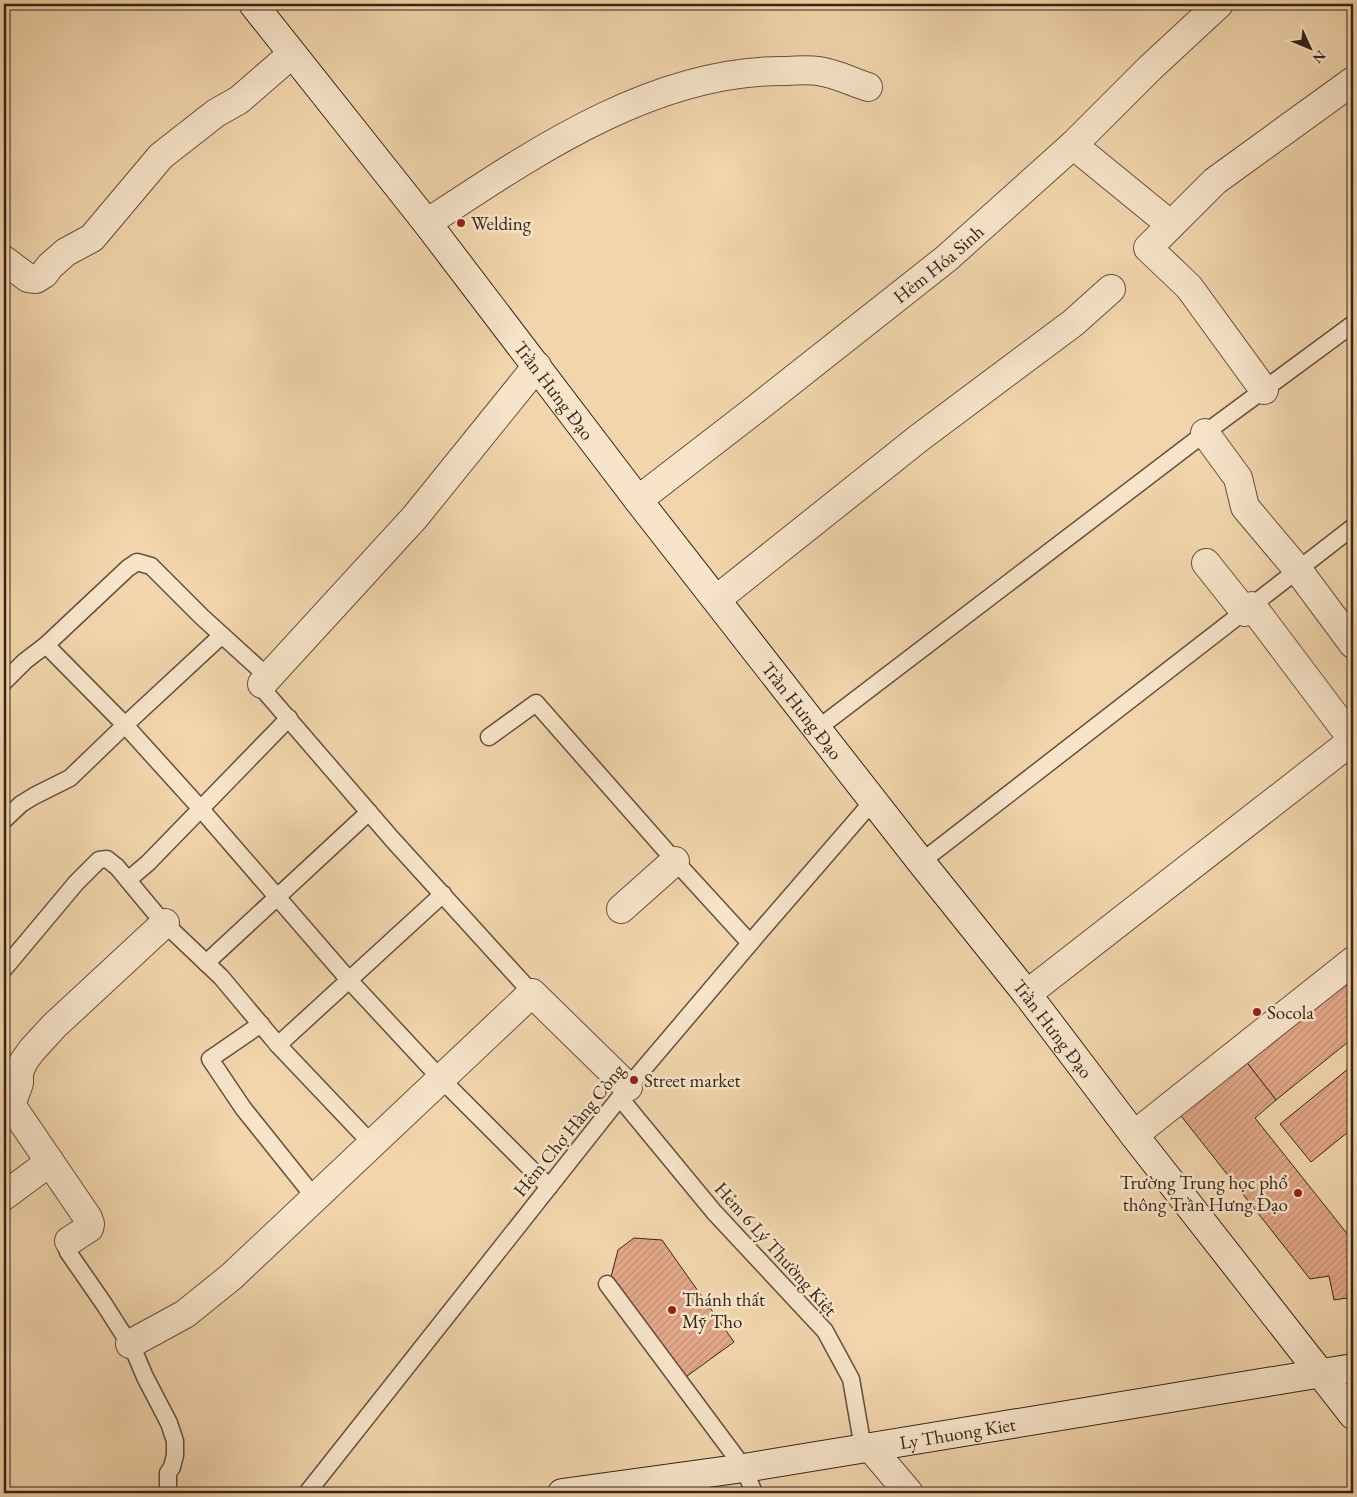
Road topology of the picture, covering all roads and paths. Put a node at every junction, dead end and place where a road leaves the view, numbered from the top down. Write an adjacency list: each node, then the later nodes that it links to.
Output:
1 (253, 4): 3 (street, Trần Hưng Đạo)
2 (1219, 4): 6 (street, Hẻm Hóa Sinh)
3 (292, 54): 7 (street, Trần Hưng Đạo); 9 (street)
4 (1353, 81): 8 (street)
5 (868, 86): 7 (street)
6 (1074, 145): 8 (street); 15 (street, Hẻm Hóa Sinh)
7 (427, 223): 12 (street, Trần Hưng Đạo)
8 (1171, 225): 13 (street)
9 (4, 260)
10 (1111, 290): 19 (street)
11 (1353, 324): 13 (lane)
12 (537, 366): 15 (street, Trần Hưng Đạo); 24 (street)
13 (1264, 390): 14 (lane)
14 (1205, 433): 18 (street); 28 (lane)
15 (638, 500): 19 (street, Trần Hưng Đạo)
16 (1353, 527): 18 (lane)
17 (1206, 563): 20 (street)
18 (1298, 570): 20 (lane); 23 (street)
19 (717, 600): 28 (street, Trần Hưng Đạo)
20 (1248, 609): 30 (street); 36 (lane)
21 (221, 636): 22 (lane); 24 (lane); 27 (lane)
22 (46, 644): 25 (lane); 27 (lane)
23 (1353, 644)
24 (265, 680): 26 (lane)
25 (4, 682)
26 (288, 718): 32 (lane); 33 (lane)
27 (125, 725): 32 (lane); 34 (lane)
28 (817, 730): 31 (street, Trần Hưng Đạo)
29 (489, 737): 35 (lane)
30 (1353, 740): 48 (street)
31 (873, 801): 36 (street, Trần Hưng Đạo); 42 (lane, Hẻm Chợ Hàng Còng)
32 (200, 808): 37 (lane); 39 (lane)
33 (369, 812): 38 (lane); 39 (lane)
34 (4, 820)
35 (675, 861): 40 (street); 42 (lane)
36 (921, 862): 48 (street, Trần Hưng Đạo)
37 (128, 880): 41 (lane); 45 (lane)
38 (443, 894): 46 (lane); 47 (lane)
39 (276, 896): 44 (lane); 46 (lane)
40 (621, 909)
41 (165, 923): 44 (lane); 51 (street)
42 (750, 943): 53 (lane, Hẻm Chợ Hàng Còng)
43 (1353, 961): 55 (street)
44 (206, 962): 49 (lane)
45 (4, 969)
46 (349, 980): 50 (lane); 52 (lane)
47 (532, 993): 52 (street); 53 (street)
48 (1027, 994): 55 (street, Trần Hưng Đạo)
49 (261, 1024): 50 (lane); 60 (lane)
50 (278, 1045): 56 (lane)
51 (12, 1062): 54 (street)
52 (441, 1079): 56 (street); 58 (lane)
53 (624, 1092): 58 (lane, Hẻm Chợ Hàng Còng); 67 (lane, Hẻm 6 Lý Thường Kiệt)
54 (6, 1105): 57 (street)
55 (1134, 1135): 65 (street, Trần Hưng Đạo)
56 (372, 1144): 60 (street)
57 (50, 1162): 59 (street); 61 (street)
58 (549, 1187): 70 (lane, Hẻm Chợ Hàng Còng)
59 (4, 1196)
60 (315, 1198): 63 (street)
61 (68, 1241): 63 (lane)
62 (607, 1284): 68 (lane)
63 (130, 1344): 69 (lane)
64 (1353, 1368): 65 (street, Ly Thuong Kiet)
65 (1320, 1373): 66 (street, Trần Hưng Đạo); 67 (street, Ly Thuong Kiet)
66 (1353, 1415)
67 (866, 1447): 68 (street, Ly Thuong Kiet); 73 (street)
68 (744, 1468): 71 (street, Ly Thuong Kiet); 72 (lane)
69 (168, 1493)
70 (307, 1493)
71 (562, 1493)
72 (754, 1493)
73 (909, 1493)

